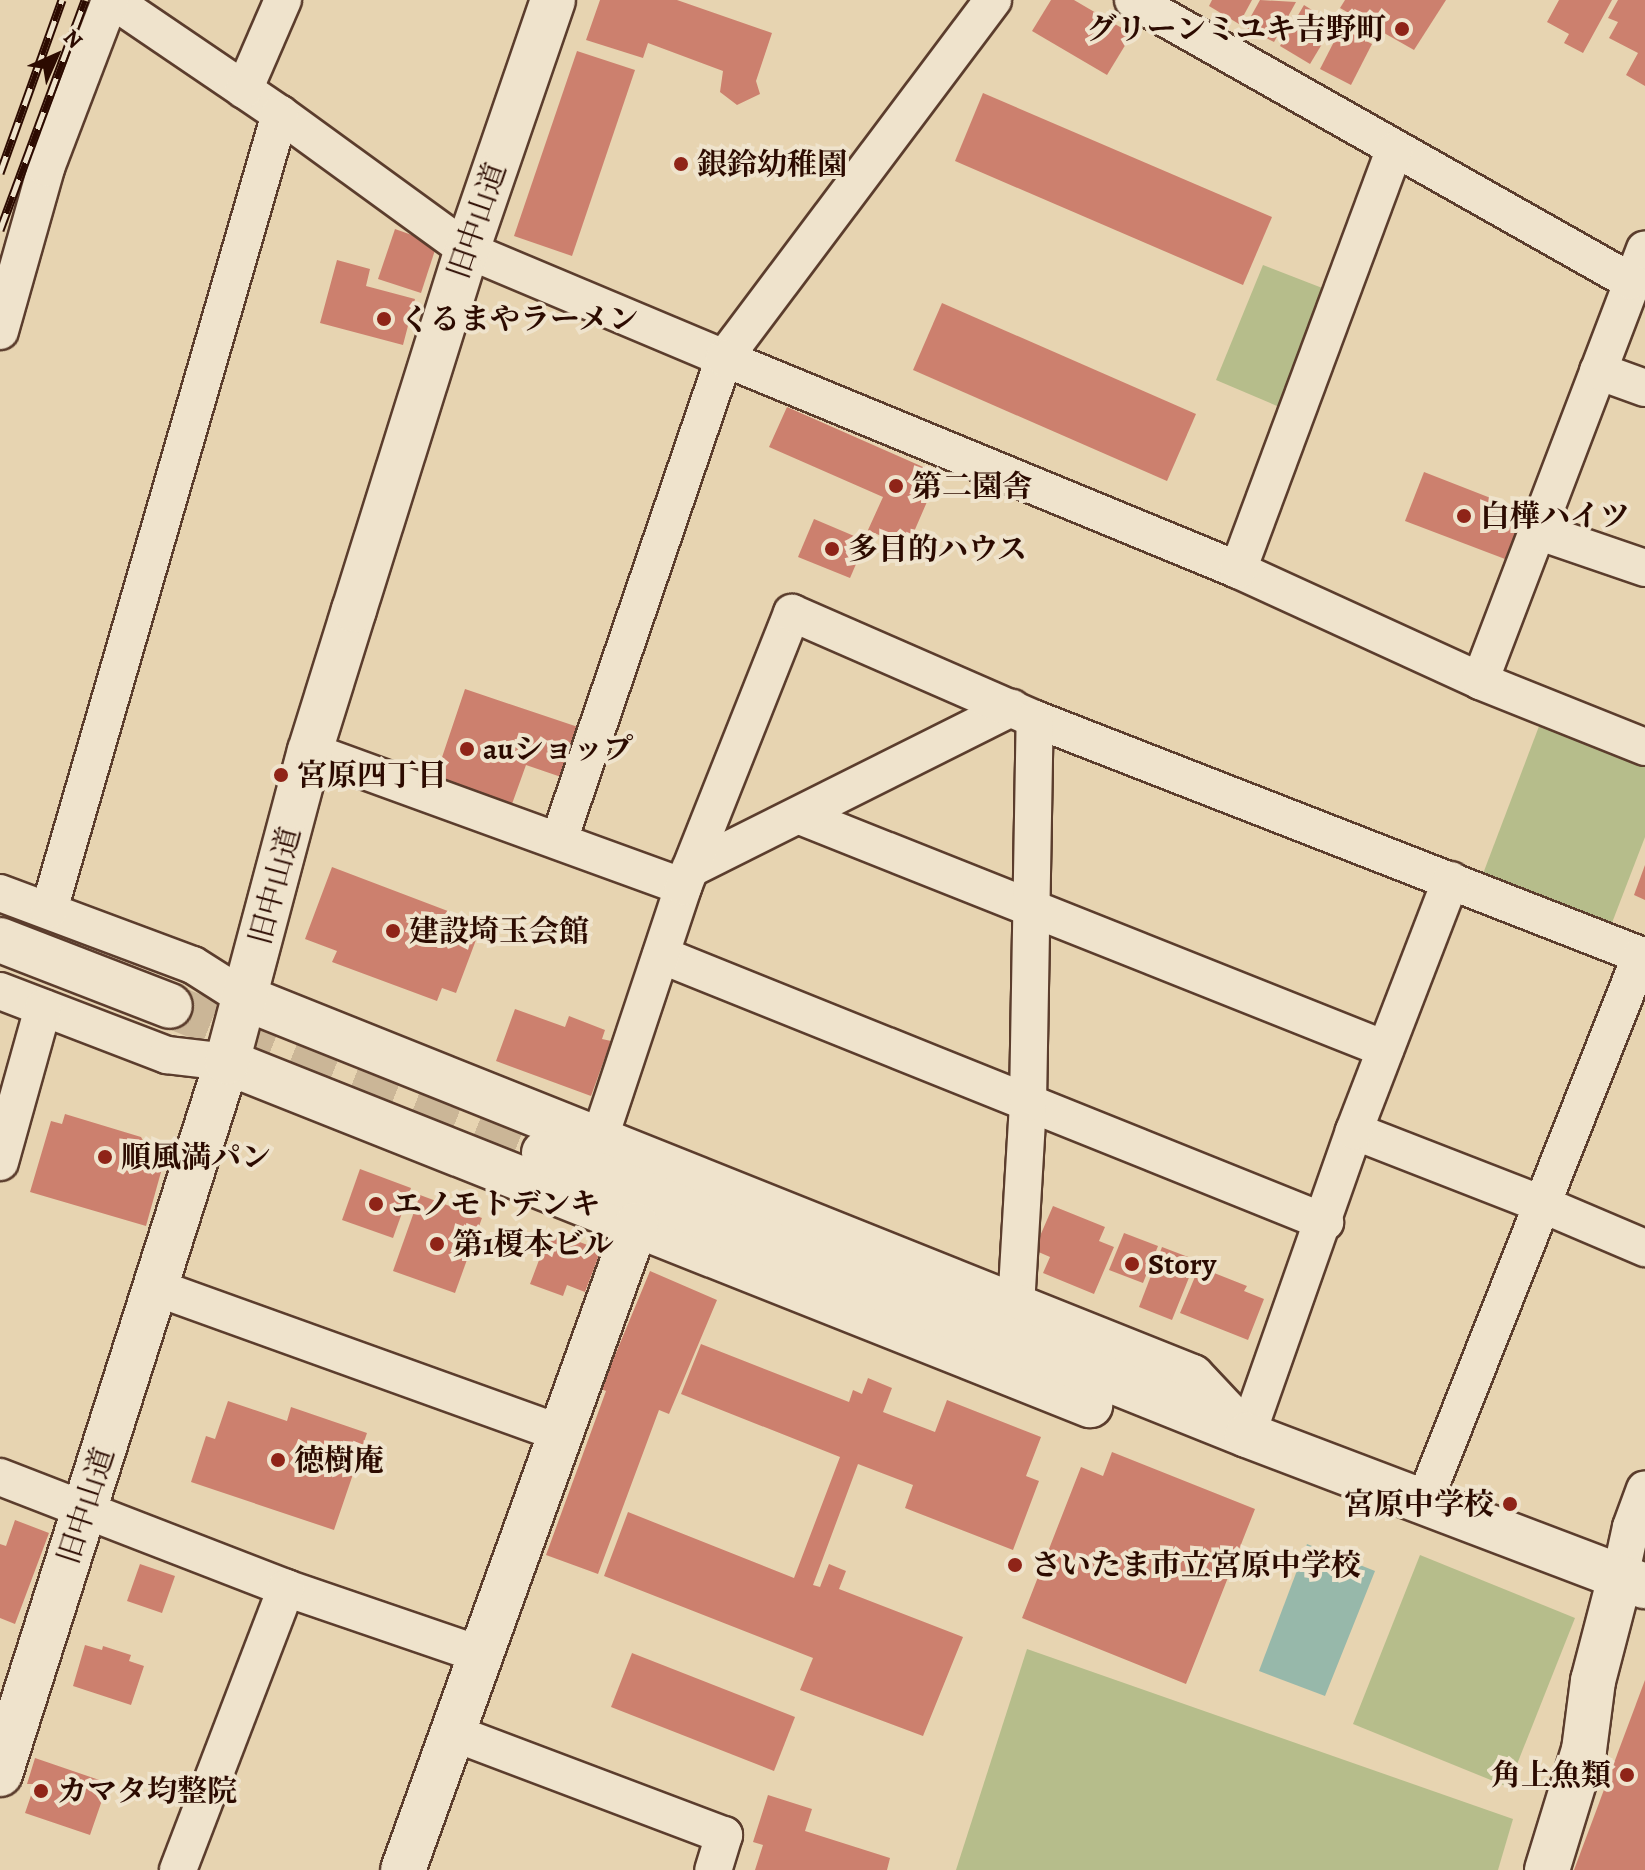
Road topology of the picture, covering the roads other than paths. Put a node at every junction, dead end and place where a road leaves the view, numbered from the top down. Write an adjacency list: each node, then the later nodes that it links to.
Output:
1 (111, 0): 6 (street); 12 (street)
2 (283, 0): 6 (street)
3 (553, 0): 10 (street, 旧中山道)
4 (993, 0): 13 (street)
5 (1133, 0): 8 (street)
6 (244, 90): 7 (street)
7 (280, 114): 10 (street); 29 (street)
8 (1394, 150): 11 (street); 18 (street)
9 (1645, 249): 11 (street)
10 (467, 250): 13 (street); 22 (street, 旧中山道)
11 (1630, 281): 14 (street)
12 (0, 331)
13 (724, 358): 18 (street); 24 (street)
14 (1598, 371): 15 (street); 16 (street)
15 (1645, 388)
16 (1540, 532): 17 (street); 19 (street)
17 (1645, 568)
18 (1238, 570): 19 (street)
19 (1480, 681): 21 (street)
20 (1023, 714): 23 (street); 25 (street); 26 (street); 28 (street)
21 (1645, 747)
22 (310, 751): 24 (street); 34 (street, 旧中山道)
23 (800, 816): 25 (street); 28 (street)
24 (559, 840): 25 (street)
25 (687, 878): 31 (street)
26 (1451, 880): 32 (street); 37 (street)
27 (0, 893): 29 (street)
28 (1031, 909): 37 (street); 40 (street)
29 (49, 910): 34 (street)
30 (0, 940): 35 (street)
31 (661, 955): 40 (street); 43 (street)
32 (1643, 956): 46 (street)
33 (0, 991): 36 (street)
34 (245, 998): 38 (street, 旧中山道); 39 (street)
35 (170, 1006)
36 (43, 1008): 38 (street); 45 (street)
37 (1385, 1049): 41 (street)
38 (227, 1062): 42 (street); 50 (street, 旧中山道)
39 (438, 1076): 42 (street); 43 (street)
40 (1028, 1103): 47 (street); 51 (street)
41 (1354, 1131): 46 (street); 47 (street)
42 (415, 1137): 48 (street)
43 (599, 1140): 51 (street)
44 (544, 1153): 53 (street)
45 (0, 1162)
46 (1544, 1205): 49 (street); 56 (street)
47 (1325, 1222): 53 (street)
48 (636, 1225): 52 (street); 53 (street)
49 (1645, 1248)
50 (157, 1288): 52 (street); 57 (street, 旧中山道)
51 (1016, 1306): 53 (street)
52 (559, 1433): 60 (street)
53 (1247, 1435): 56 (street)
54 (0, 1477): 57 (street)
55 (1645, 1489): 58 (street)
56 (1424, 1502): 58 (street)
57 (85, 1508): 59 (street); 62 (street, 旧中山道)
58 (1632, 1581): 66 (street)
59 (286, 1588): 60 (street); 63 (street)
60 (479, 1654): 61 (street)
61 (451, 1732): 64 (street); 65 (street)
62 (0, 1774)
63 (178, 1870)
64 (403, 1870)
65 (713, 1870)
66 (1547, 1870)

